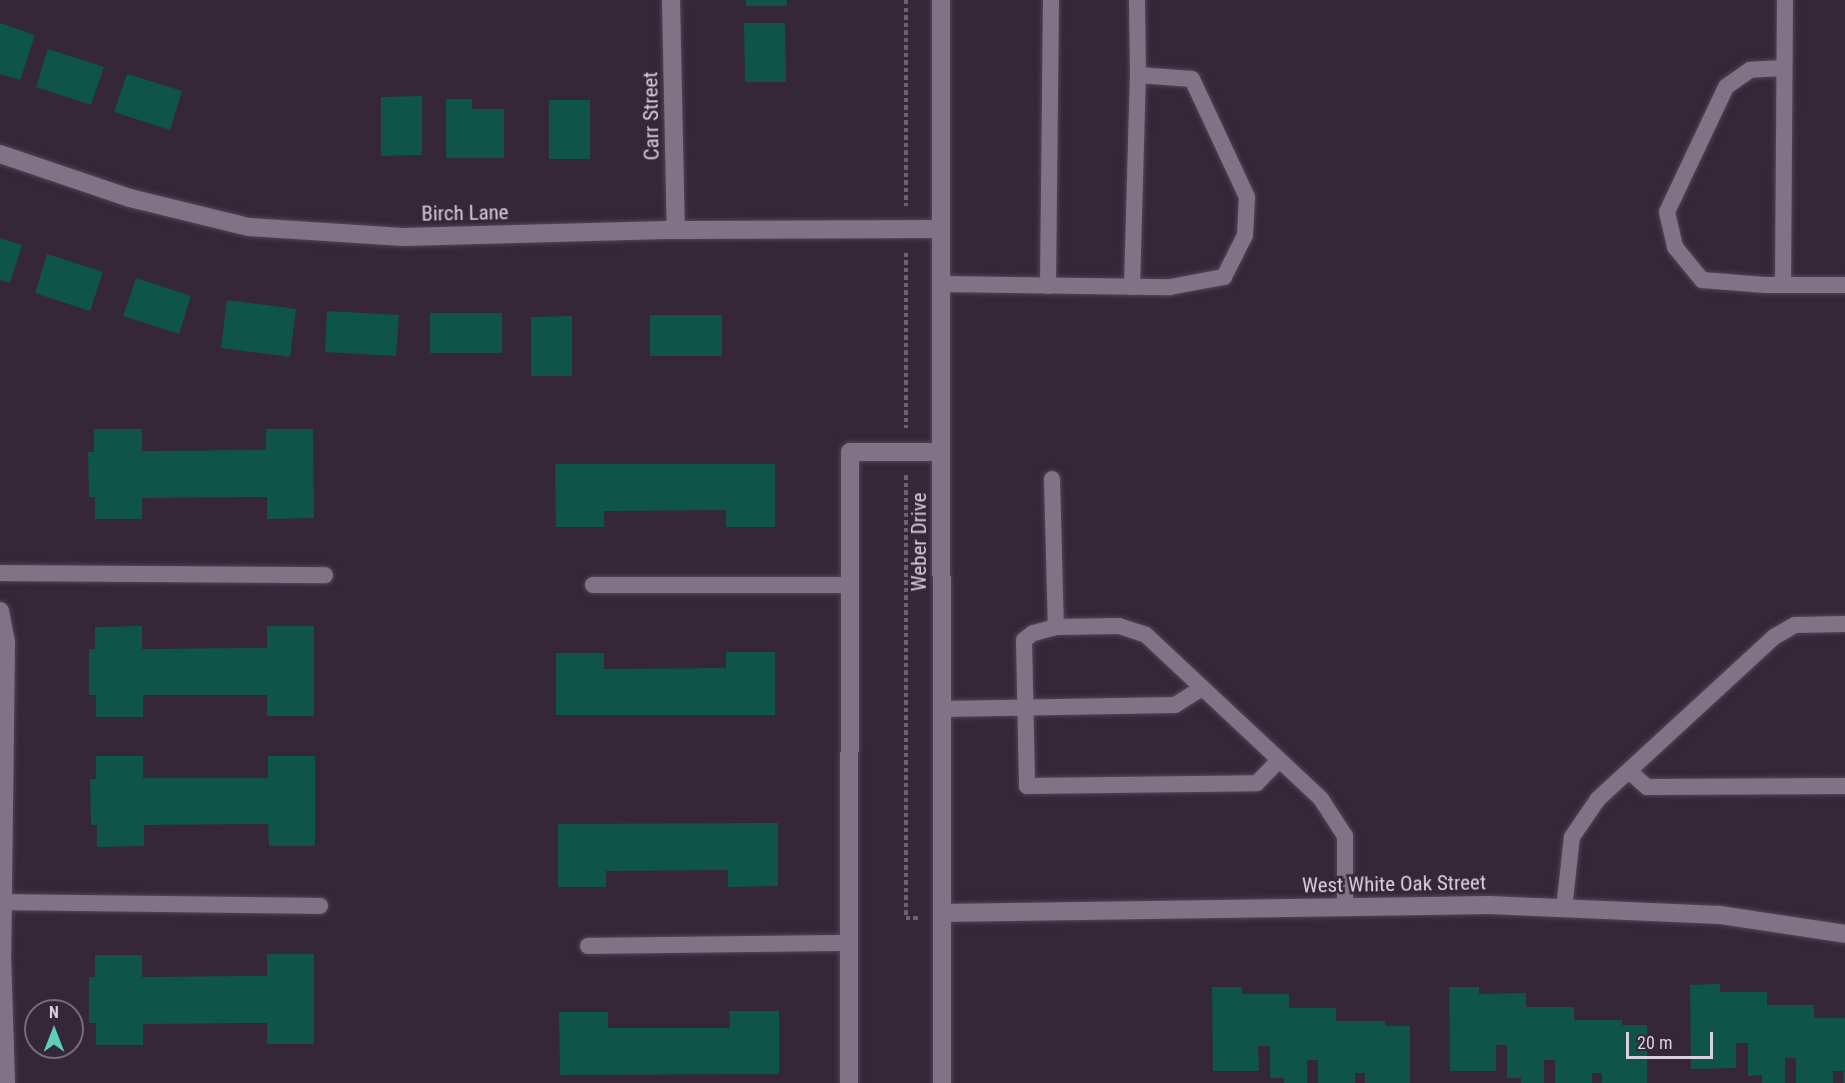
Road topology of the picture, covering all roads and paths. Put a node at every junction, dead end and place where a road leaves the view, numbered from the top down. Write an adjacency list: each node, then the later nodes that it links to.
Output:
1 (671, 0): 10 (street, Carr Street)
2 (941, 0): 9 (street, Weber Drive)
3 (1051, 0): 14 (lane)
4 (1137, 0): 7 (lane)
5 (1785, 0): 6 (lane)
6 (1784, 68): 12 (lane); 12 (lane)
7 (1138, 75): 15 (lane); 15 (lane)
8 (0, 154): 10 (street, Birch Lane)
9 (941, 229): 10 (street, Birch Lane); 11 (street, Weber Drive)
10 (676, 230)
11 (941, 284): 14 (lane); 16 (street, Weber Drive)
12 (1783, 284): 13 (lane)
13 (1845, 285)
14 (1048, 286): 15 (lane)
15 (1132, 287)
16 (941, 452): 21 (street); 27 (street, Weber Drive)
17 (1052, 479): 24 (lane)
18 (0, 573): 19 (lane)
19 (325, 575)
20 (593, 585): 21 (lane)
21 (850, 585): 37 (street)
22 (0, 611): 31 (street)
23 (1845, 624): 29 (lane)
24 (1056, 627): 25 (lane); 26 (lane)
25 (1202, 688): 26 (lane); 28 (lane)
26 (1027, 708): 27 (lane); 28 (lane)
27 (942, 709): 35 (street, Weber Drive)
28 (1279, 760): 33 (lane)
29 (1629, 771): 30 (lane); 34 (lane)
30 (1845, 786)
31 (3, 902): 32 (lane); 39 (street)
32 (320, 906)
33 (1345, 907): 34 (street, West White Oak Street); 35 (street, West White Oak Street)
34 (1564, 909): 36 (street, West White Oak Street)
35 (942, 913): 41 (street, Weber Drive)
36 (1845, 934)
37 (850, 943): 38 (lane); 40 (street)
38 (588, 946)
39 (6, 1083)
40 (849, 1083)
41 (942, 1083)

